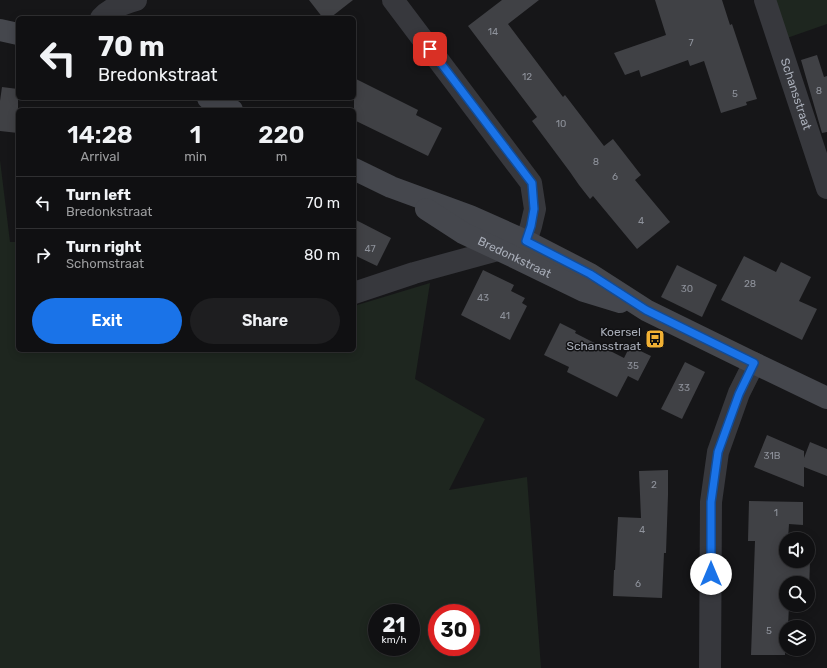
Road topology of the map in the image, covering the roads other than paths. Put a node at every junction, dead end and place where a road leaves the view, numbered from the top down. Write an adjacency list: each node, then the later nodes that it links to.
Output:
1 (136, 0): 4 (street)
2 (393, 0): 12 (street)
3 (765, 0): 11 (street, Schansstraat)
4 (103, 16)
5 (0, 30): 6 (street)
6 (16, 34)
7 (212, 100): 8 (street)
8 (228, 108)
9 (356, 170): 10 (street, Bredonkstraat)
10 (391, 187): 12 (street, Bredonkstraat); 12 (street, Bredonkstraat)
11 (827, 188)
12 (513, 250): 13 (street); 14 (street, Bredonkstraat)
13 (356, 292)
14 (754, 363): 15 (street, Bredonkstraat); 16 (street)
15 (827, 398)
16 (710, 668)

